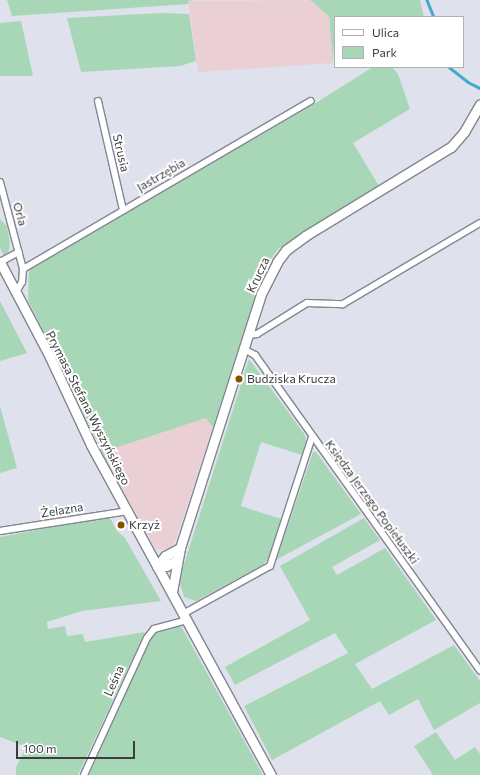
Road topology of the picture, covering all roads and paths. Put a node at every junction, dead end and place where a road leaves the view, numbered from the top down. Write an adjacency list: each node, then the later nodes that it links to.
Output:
1 (98, 101): 5 (street, Strusia)
2 (310, 101): 5 (street, Jastrzębia)
3 (480, 104): 11 (street, Krucza)
4 (0, 182): 7 (street, Orla)
5 (123, 210): 9 (street, Jastrzębia)
6 (480, 223): 11 (street)
7 (19, 252): 8 (street); 9 (street, Orla)
8 (0, 262): 10 (street, Prymasa Stefana Wyszyńskiego)
9 (23, 269): 10 (street, Orla)
10 (16, 292): 14 (street, Prymasa Stefana Wyszyńskiego)
11 (248, 335): 12 (street, Krucza)
12 (244, 349): 13 (street, Księdza Jerzego Popiełuszki); 16 (street, Krucza)
13 (312, 437): 20 (street, Leśna); 21 (street, Księdza Jerzego Popiełuszki)
14 (128, 511): 15 (street, Żelazna); 18 (street, Prymasa Stefana Wyszyńskiego)
15 (0, 531)
16 (180, 548): 17 (street, Krucza); 18 (street)
17 (177, 560): 18 (street); 19 (street, Krucza)
18 (157, 566): 19 (street, Prymasa Stefana Wyszyńskiego)
19 (172, 592): 20 (street, Prymasa Stefana Wyszyńskiego)
20 (185, 617): 22 (street, Leśna); 23 (street, Prymasa Stefana Wyszyńskiego)
21 (480, 671)
22 (84, 775)
23 (271, 775)

